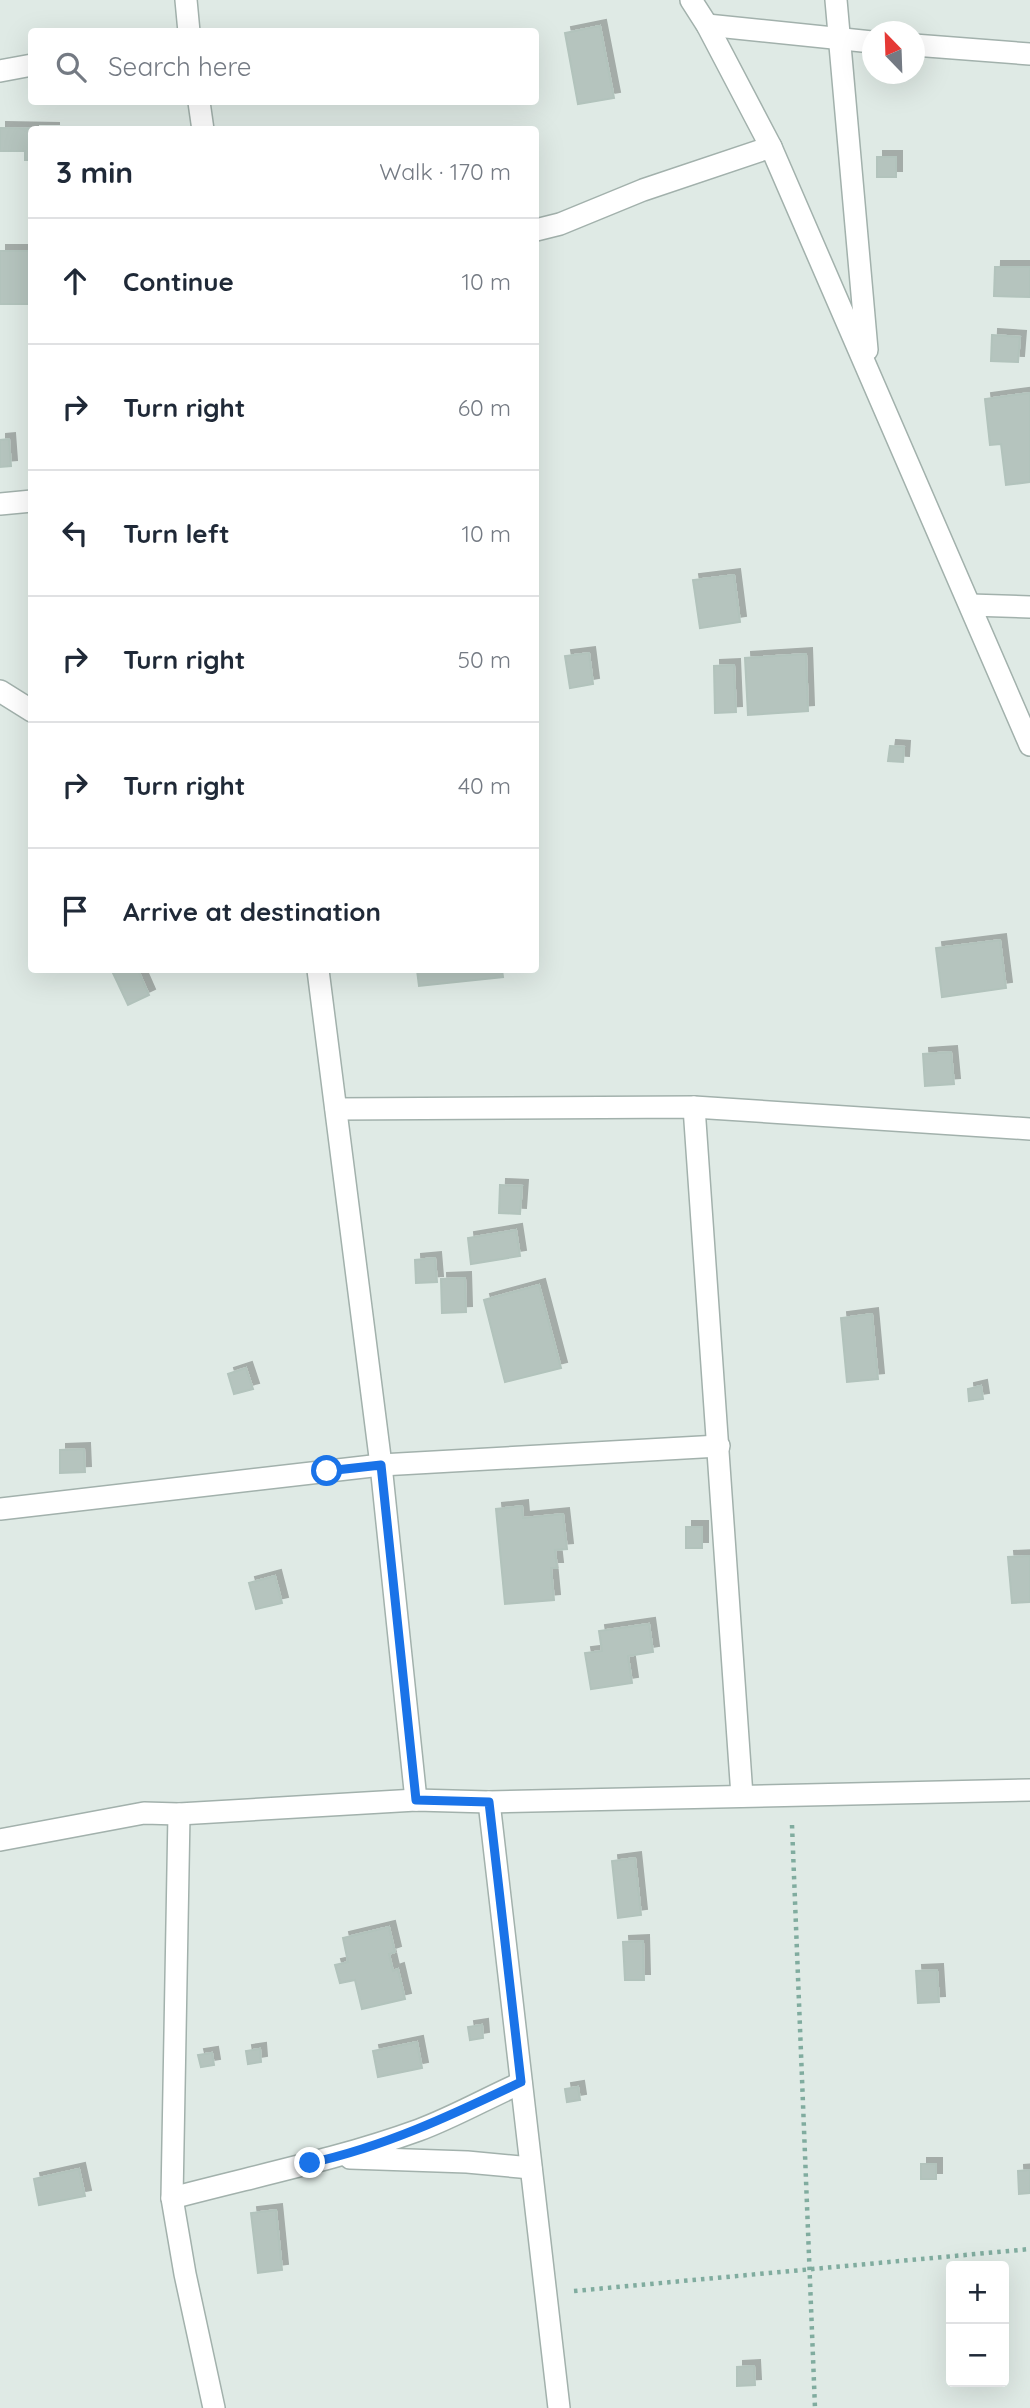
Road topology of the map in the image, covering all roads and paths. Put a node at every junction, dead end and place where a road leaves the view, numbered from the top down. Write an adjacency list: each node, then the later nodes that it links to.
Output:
1 (186, 0): 5 (street)
2 (691, 0): 4 (street)
3 (836, 0): 6 (street)
4 (707, 25): 6 (street); 14 (street)
5 (189, 28)
6 (838, 39): 7 (street); 16 (street)
7 (862, 41)
8 (925, 46): 9 (street)
9 (1030, 54)
10 (28, 66): 11 (street)
11 (0, 71)
12 (199, 105): 13 (street)
13 (202, 126)
14 (771, 147): 15 (street); 16 (street)
15 (539, 229)
16 (869, 370): 19 (street)
17 (28, 501): 18 (street)
18 (0, 504)
19 (970, 605): 20 (street); 23 (street)
20 (1030, 607)
21 (0, 691): 22 (street)
22 (28, 708)
23 (1030, 746)
24 (318, 973): 26 (street)
25 (694, 1107): 26 (street); 27 (street); 28 (street)
26 (336, 1109): 29 (street)
27 (1030, 1129)
28 (719, 1446): 29 (street); 32 (street)
29 (381, 1465): 30 (street); 34 (street)
30 (0, 1509)
31 (1030, 1790): 33 (street)
32 (742, 1796): 33 (street); 35 (street)
33 (790, 1796): 43 (path)
34 (416, 1800): 35 (street); 36 (street)
35 (489, 1802): 38 (street)
36 (179, 1814): 37 (street); 41 (street)
37 (0, 1840)
38 (521, 2082): 39 (street); 40 (street)
39 (334, 2158): 40 (street); 41 (street)
40 (531, 2168): 44 (street)
41 (172, 2198): 45 (street)
42 (1030, 2249): 43 (path)
43 (809, 2269): 44 (path); 47 (path)
44 (545, 2293): 46 (street)
45 (214, 2408)
46 (559, 2408)
47 (815, 2408)

